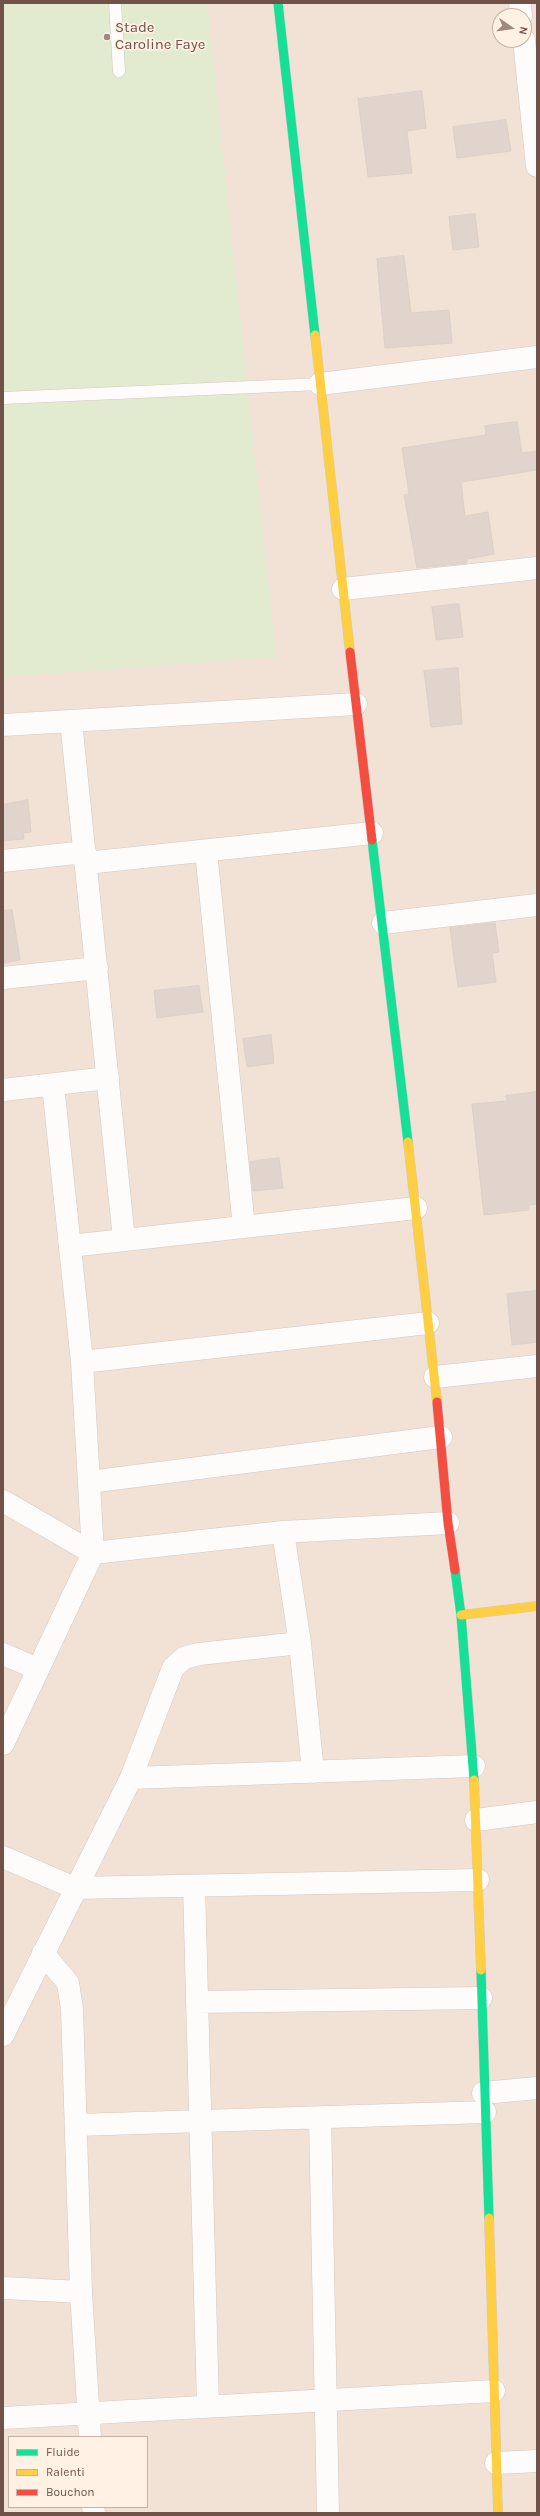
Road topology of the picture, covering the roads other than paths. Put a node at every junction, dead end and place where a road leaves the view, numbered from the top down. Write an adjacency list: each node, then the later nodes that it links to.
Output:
1 (115, 3): 4 (lane)
2 (278, 3): 8 (main road)
3 (525, 48): 5 (street)
4 (119, 71)
5 (535, 131): 6 (street)
6 (537, 166)
7 (537, 357): 8 (street)
8 (320, 384): 9 (lane); 11 (main road)
9 (3, 398)
10 (537, 568): 11 (street)
11 (343, 589): 12 (main road)
12 (356, 704): 13 (street); 15 (main road)
13 (71, 721): 14 (street); 17 (street)
14 (3, 725)
15 (372, 833): 16 (street); 20 (main road)
16 (206, 851): 17 (street); 27 (street)
17 (85, 858): 18 (street); 21 (street)
18 (3, 860)
19 (537, 905): 20 (street)
20 (383, 923): 26 (main road)
21 (97, 968): 22 (street); 23 (street)
22 (3, 978)
23 (108, 1078): 24 (street); 28 (street)
24 (53, 1085): 25 (street); 29 (street)
25 (3, 1090)
26 (416, 1208): 27 (street); 30 (main road)
27 (244, 1227): 28 (street)
28 (124, 1240): 29 (street)
29 (70, 1246): 31 (street)
30 (428, 1323): 31 (street); 33 (main road)
31 (82, 1362): 35 (street)
32 (537, 1366): 33 (street)
33 (435, 1377): 34 (main road)
34 (441, 1438): 35 (street); 37 (main road)
35 (89, 1482): 39 (street)
36 (3, 1501): 39 (street)
37 (448, 1523): 38 (street); 41 (main road)
38 (283, 1532): 39 (street); 42 (street)
39 (93, 1553): 44 (street)
40 (537, 1606): 41 (main road)
41 (461, 1615): 46 (main road)
42 (300, 1643): 47 (street); 48 (street)
43 (3, 1654): 44 (street)
44 (38, 1669): 45 (street)
45 (3, 1744)
46 (474, 1766): 47 (street); 50 (main road)
47 (313, 1772): 48 (street)
48 (131, 1778): 54 (street)
49 (537, 1812): 50 (street)
50 (476, 1820): 52 (main road)
51 (3, 1857): 54 (street)
52 (478, 1880): 53 (street); 56 (main road)
53 (194, 1886): 54 (street); 57 (street)
54 (75, 1888): 55 (street)
55 (43, 1953): 58 (street); 63 (street)
56 (481, 1998): 57 (street); 60 (main road)
57 (197, 2002): 62 (street)
58 (3, 2035)
59 (537, 2088): 60 (street)
60 (484, 2102): 61 (street); 66 (main road)
61 (320, 2118): 62 (street); 67 (street)
62 (200, 2121): 63 (street); 68 (street)
63 (77, 2125): 65 (street)
64 (3, 2288): 65 (street)
65 (81, 2292): 69 (street)
66 (494, 2391): 67 (street); 73 (main road)
67 (326, 2400): 68 (street); 74 (street)
68 (208, 2406): 69 (street)
69 (89, 2413): 70 (street); 71 (street)
70 (3, 2418)
71 (90, 2436)
72 (537, 2461): 73 (street)
73 (496, 2463): 75 (main road)
74 (328, 2513)
75 (498, 2513)

